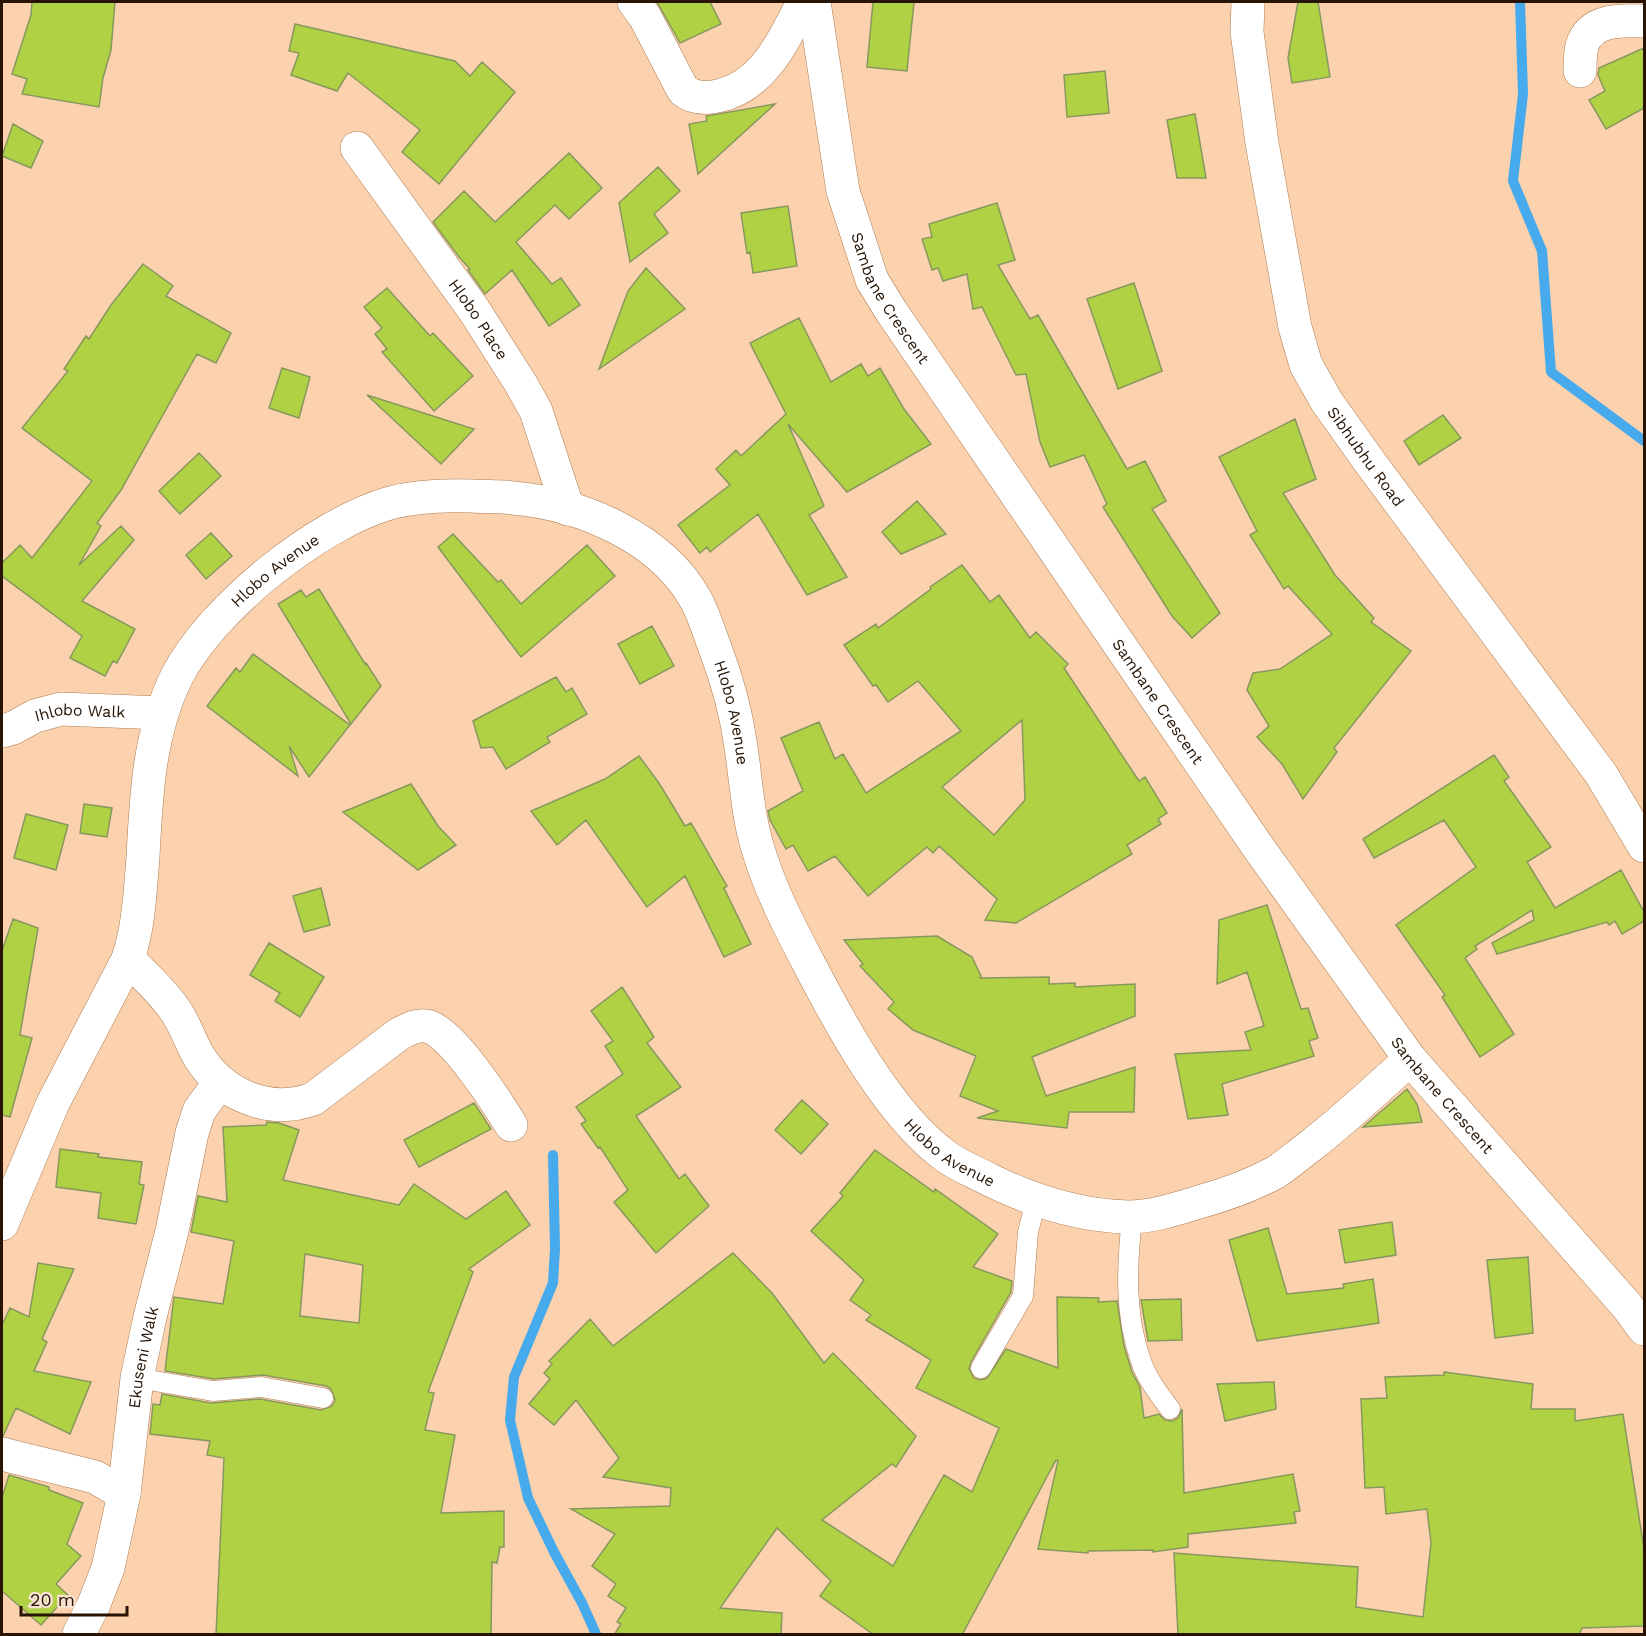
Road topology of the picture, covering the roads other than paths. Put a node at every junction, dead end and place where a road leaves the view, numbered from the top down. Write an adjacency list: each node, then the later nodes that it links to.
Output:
1 (634, 2): 2 (street)
2 (803, 2)
3 (814, 2): 13 (street, Sambane Crescent)
4 (1248, 2): 11 (street, Sibhubhu Road)
5 (1644, 21): 6 (street)
6 (1580, 71)
7 (357, 148): 8 (street, Hlobo Place)
8 (568, 509): 9 (street, Hlobo Avenue); 16 (street, Hlobo Avenue)
9 (162, 713): 10 (street, Ihlobo Walk); 12 (street, Hlobo Avenue)
10 (2, 731)
11 (1644, 846)
12 (128, 959): 14 (street); 18 (street)
13 (1410, 1059): 17 (street, Hlobo Avenue); 19 (street, Sambane Crescent)
14 (220, 1082): 15 (street); 21 (street, Ekuseni Walk)
15 (511, 1125)
16 (1036, 1201): 17 (street, Hlobo Avenue); 20 (lane)
17 (1132, 1217): 23 (lane)
18 (2, 1224)
19 (1644, 1329)
20 (981, 1368)
21 (137, 1378): 22 (lane); 25 (street, Ekuseni Walk)
22 (323, 1398)
23 (1170, 1409)
24 (2, 1454): 25 (street)
25 (124, 1494): 26 (street, Ekuseni Walk)
26 (79, 1635)

